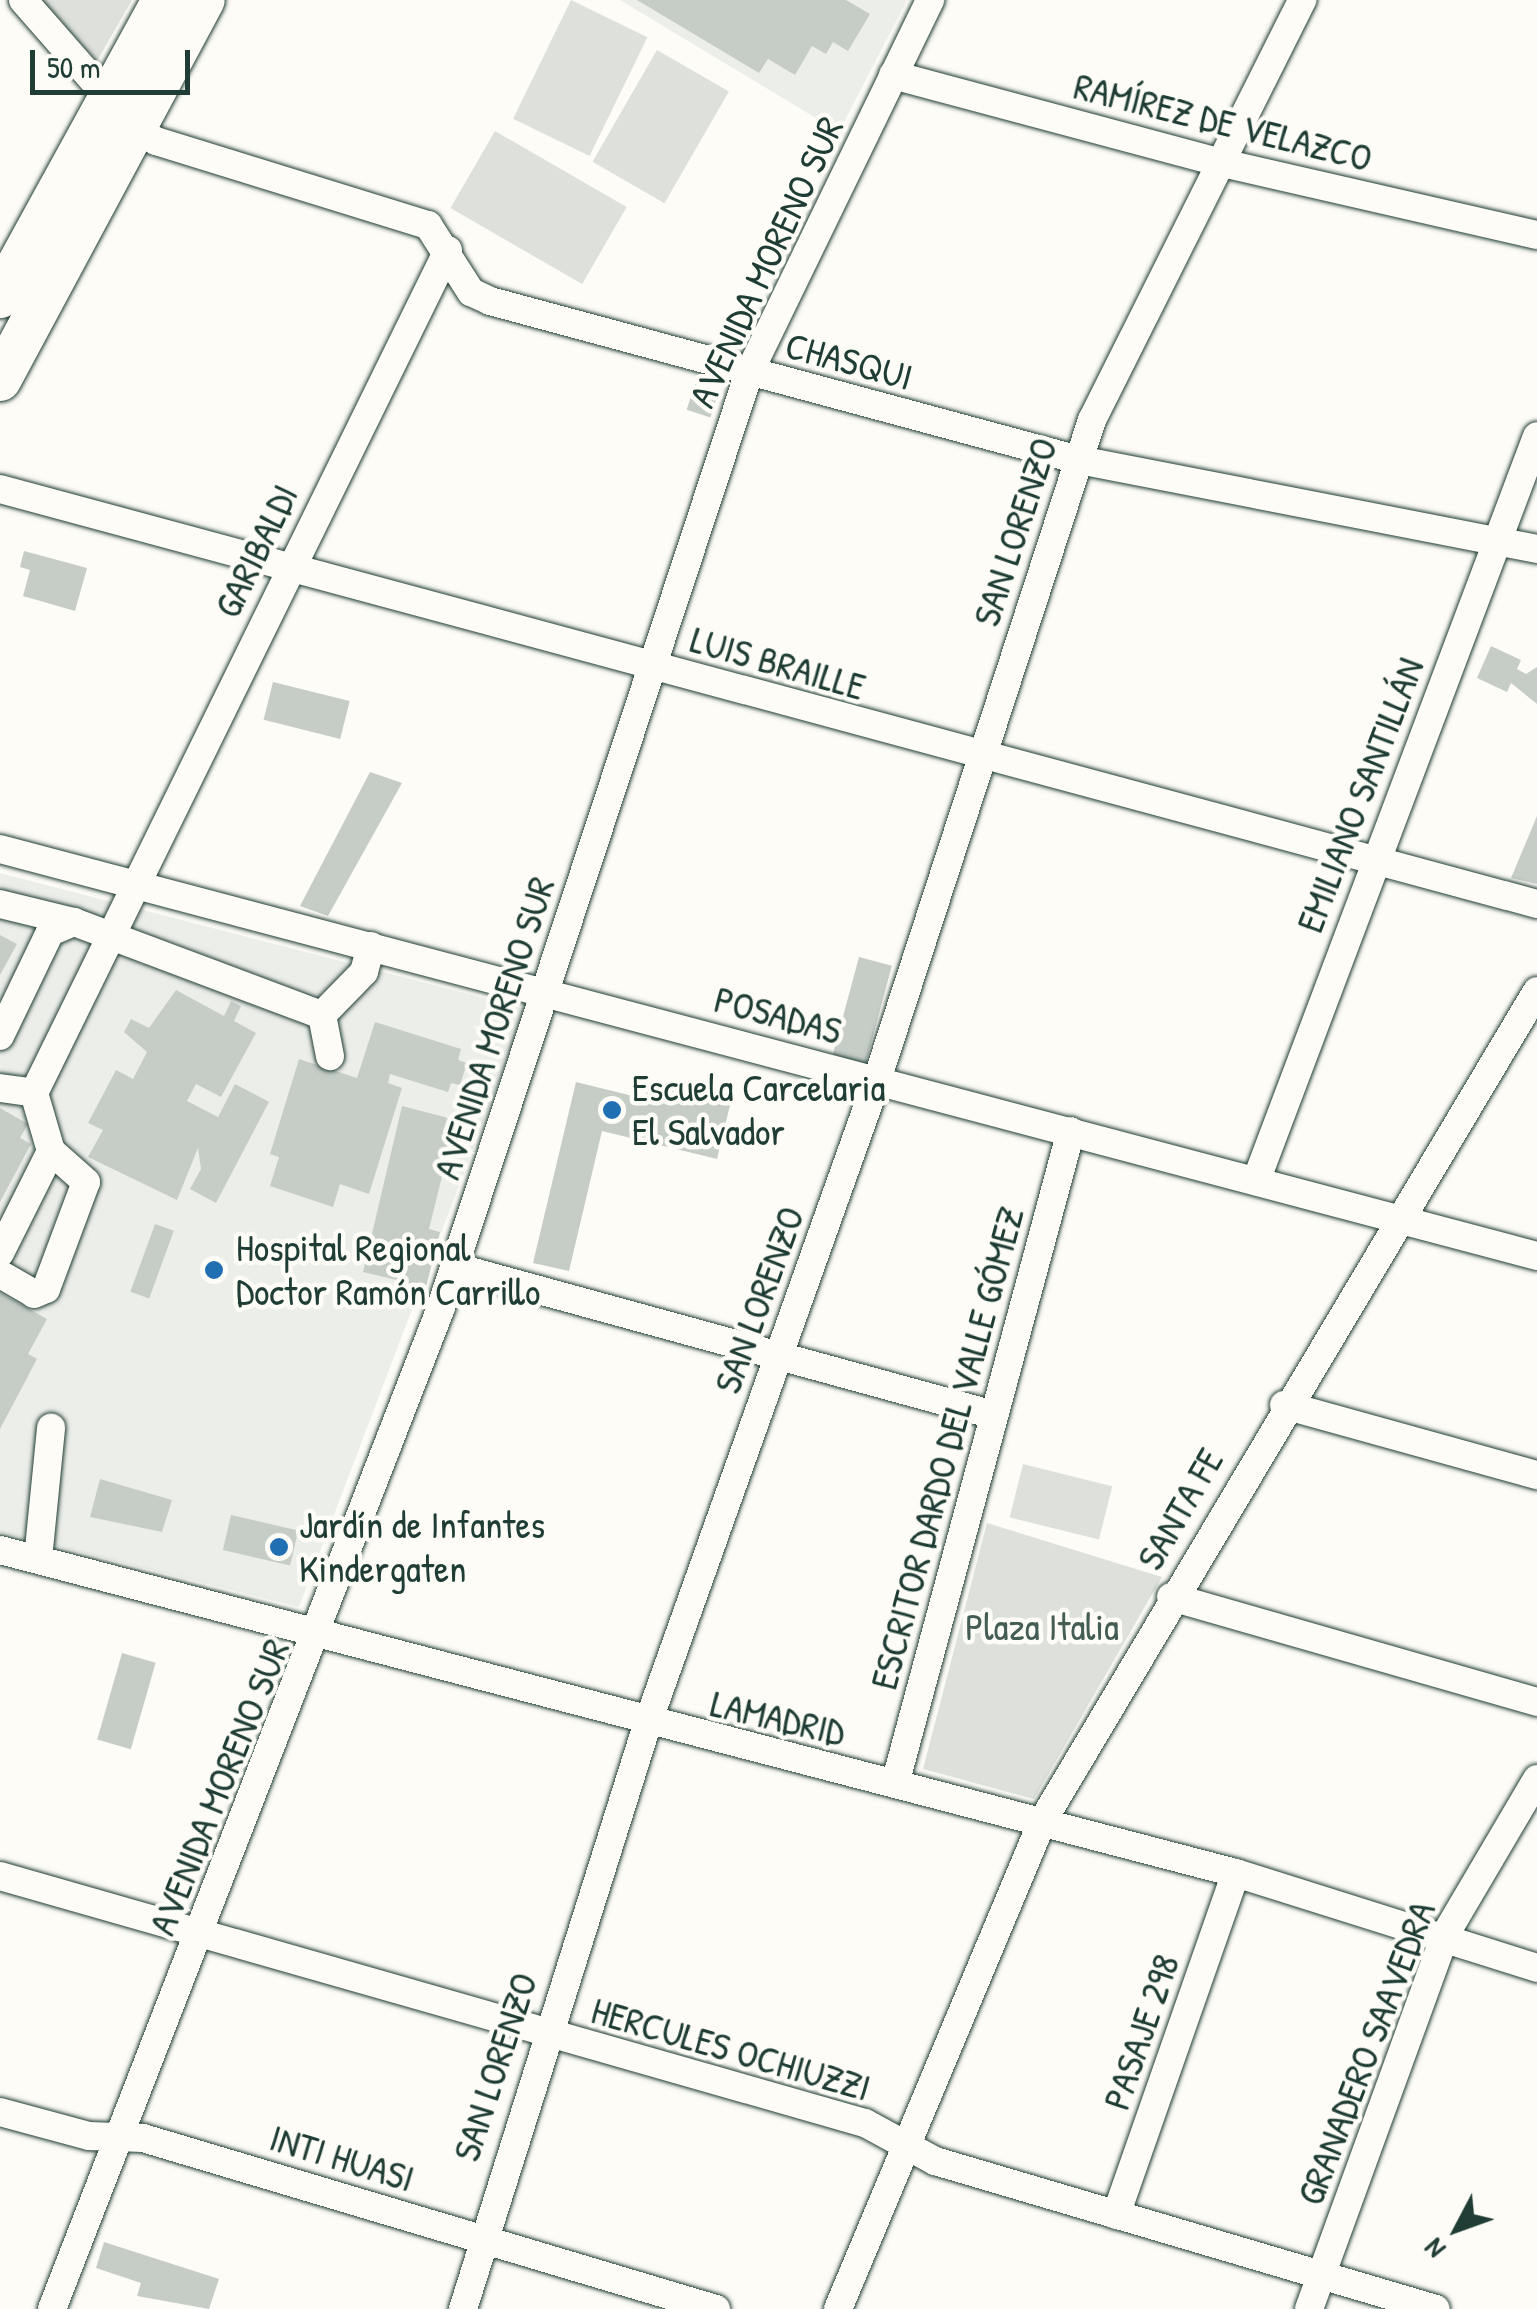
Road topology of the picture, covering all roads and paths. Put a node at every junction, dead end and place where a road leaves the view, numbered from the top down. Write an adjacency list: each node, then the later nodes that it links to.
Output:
1 (24, 0): 7 (street)
2 (163, 0): 7 (highway)
3 (204, 0): 8 (highway)
4 (930, 0): 6 (street, AVENIDA MORENO SUR)
5 (1302, 0): 9 (street, SAN LORENZO)
6 (893, 75): 9 (street, RAMÍREZ DE VELAZCO); 13 (street, AVENIDA MORENO SUR)
7 (107, 95): 8 (street); 12 (highway)
8 (136, 128): 11 (street, CHASQUI); 14 (highway)
9 (1218, 162): 10 (street, RAMÍREZ DE VELAZCO); 16 (street, SAN LORENZO)
10 (1537, 234)
11 (448, 250): 13 (street, CHASQUI); 20 (street, GARIBALDI)
12 (0, 297)
13 (749, 373): 16 (street, CHASQUI); 21 (street, AVENIDA MORENO SUR)
14 (0, 380)
15 (1537, 436): 18 (street, EMILIANO SANTILLÁN)
16 (1079, 460): 18 (street, CHASQUI); 22 (street, SAN LORENZO)
17 (0, 489): 20 (street, LUIS BRAILLE)
18 (1496, 541): 19 (street, CHASQUI); 24 (street, EMILIANO SANTILLÁN)
19 (1537, 549)
20 (291, 566): 21 (street, LUIS BRAILLE); 25 (street, GARIBALDI)
21 (648, 665): 22 (street, LUIS BRAILLE); 31 (street, AVENIDA MORENO SUR)
22 (979, 759): 24 (street, LUIS BRAILLE); 36 (street, SAN LORENZO)
23 (0, 849): 25 (street, POSADAS)
24 (1375, 858): 27 (street, LUIS BRAILLE); 41 (street, EMILIANO SANTILLÁN)
25 (133, 884): 29 (street, GARIBALDI); 30 (street, POSADAS)
26 (0, 904): 28 (street)
27 (1537, 904)
28 (74, 922): 29 (street); 34 (street)
29 (110, 933): 33 (street); 38 (street, GARIBALDI)
30 (371, 946): 31 (street, POSADAS); 33 (street)
31 (548, 992): 36 (street, POSADAS); 45 (street, AVENIDA MORENO SUR)
32 (1534, 1001): 42 (street, SANTA FE)
33 (322, 1014): 35 (street)
34 (0, 1036)
35 (330, 1056)
36 (877, 1080): 39 (street, POSADAS); 47 (street, SAN LORENZO)
37 (0, 1088): 38 (street)
38 (34, 1093): 40 (street)
39 (1071, 1131): 41 (street, POSADAS); 49 (street, ESCRITOR DARDO DEL VALLE GÓMEZ)
40 (51, 1151): 43 (street); 46 (street)
41 (1256, 1181): 42 (street, POSADAS)
42 (1404, 1223): 44 (street, POSADAS); 48 (street, SANTA FE)
43 (0, 1253)
44 (1537, 1256)
45 (455, 1267): 47 (street); 55 (street, AVENIDA MORENO SUR)
46 (0, 1274)
47 (778, 1357): 49 (street); 57 (street, SAN LORENZO)
48 (1284, 1405): 51 (street); 54 (street, SANTA FE)
49 (994, 1416): 59 (street, ESCRITOR DARDO DEL VALLE GÓMEZ)
50 (50, 1428): 53 (street)
51 (1537, 1476)
52 (0, 1550): 53 (street, LAMADRID)
53 (38, 1559): 55 (street, LAMADRID)
54 (1172, 1597): 56 (street); 60 (street, SANTA FE)
55 (320, 1634): 57 (street, LAMADRID); 64 (street, AVENIDA MORENO SUR)
56 (1537, 1702)
57 (647, 1725): 59 (street, LAMADRID); 66 (street, SAN LORENZO)
58 (1537, 1780): 63 (street, GRANADERO SAAVEDRA)
59 (895, 1784): 60 (street, LAMADRID)
60 (1042, 1822): 61 (street, LAMADRID); 69 (street, SANTA FE)
61 (1236, 1874): 63 (street, LAMADRID); 70 (street, PASAJE 298)
62 (0, 1876): 64 (street, HERCULES OCHIUZZI)
63 (1444, 1935): 65 (street, LAMADRID); 72 (street, GRANADERO SAAVEDRA)
64 (199, 1939): 66 (street, HERCULES OCHIUZZI); 68 (street, AVENIDA MORENO SUR)
65 (1537, 1968)
66 (544, 2034): 69 (street, HERCULES OCHIUZZI); 71 (street, SAN LORENZO)
67 (0, 2112): 68 (street, INTI HUASI)
68 (121, 2138): 71 (street, INTI HUASI); 73 (street, AVENIDA MORENO SUR)
69 (904, 2145): 70 (street, HERCULES OCHIUZZI); 76 (street, SANTA FE)
70 (1116, 2215): 72 (street, HERCULES OCHIUZZI)
71 (480, 2238): 74 (street, SAN LORENZO); 75 (street, INTI HUASI)
72 (1320, 2276): 77 (street, GRANADERO SAAVEDRA); 78 (street, HERCULES OCHIUZZI)
73 (52, 2309)
74 (463, 2309)
75 (716, 2309)
76 (838, 2309)
77 (1308, 2309)
78 (1436, 2309)

